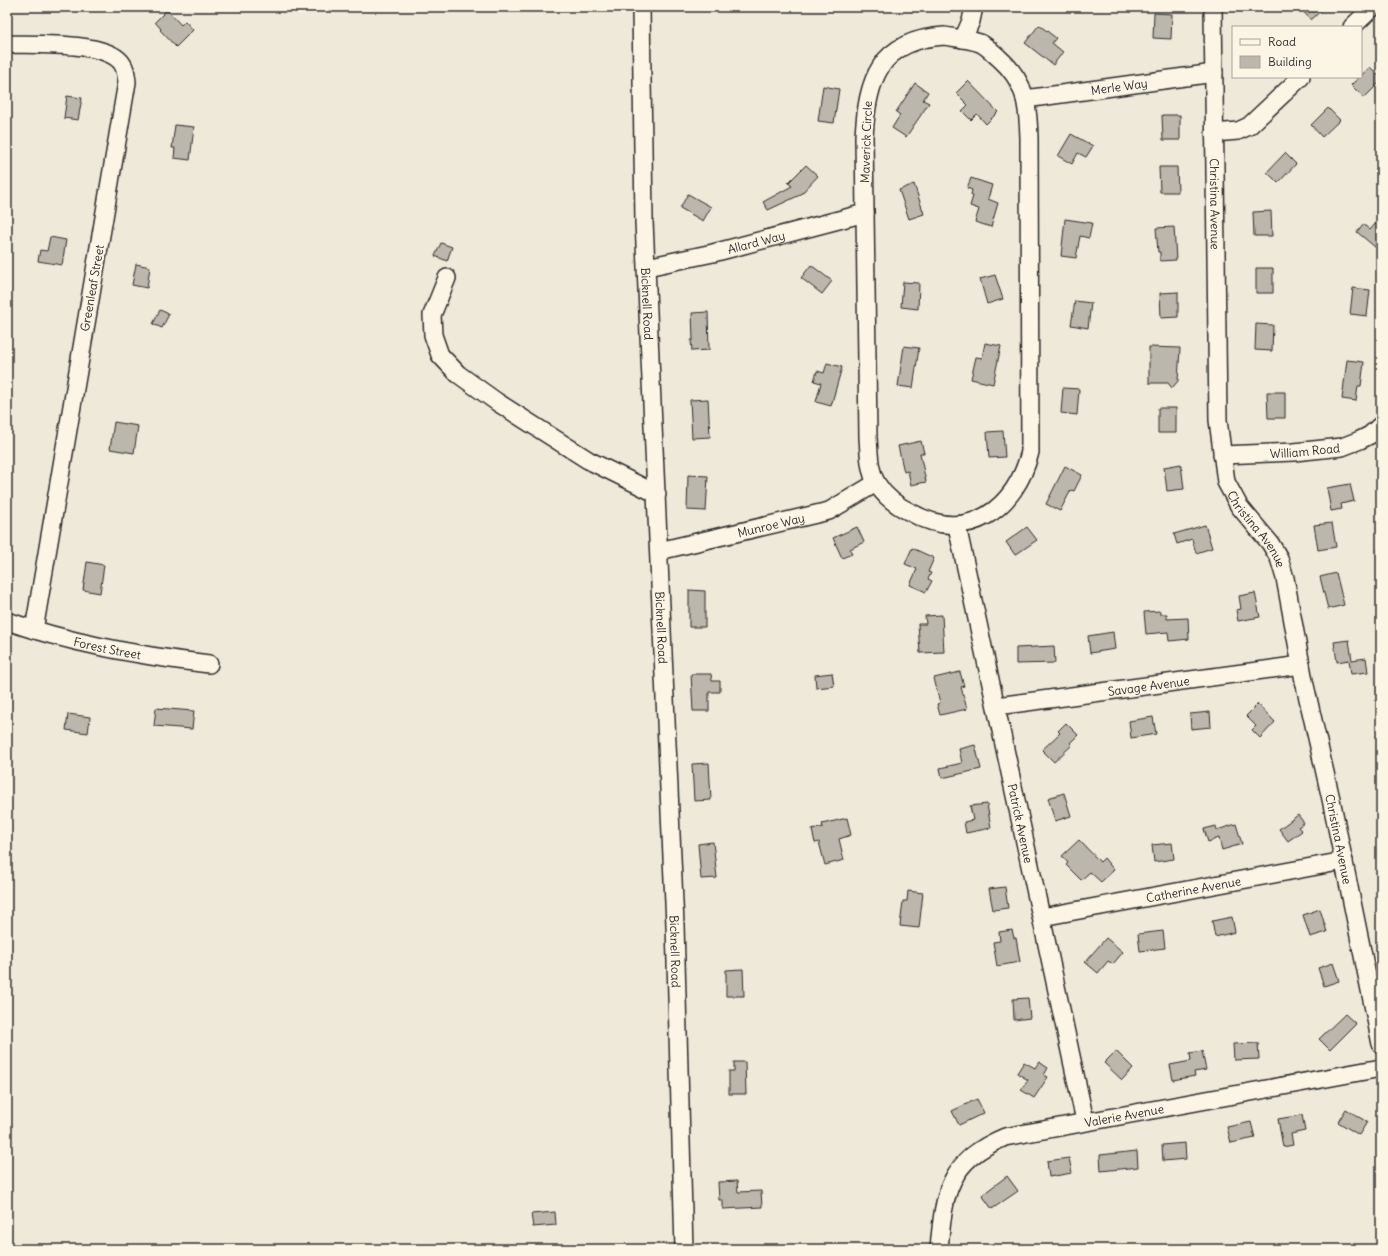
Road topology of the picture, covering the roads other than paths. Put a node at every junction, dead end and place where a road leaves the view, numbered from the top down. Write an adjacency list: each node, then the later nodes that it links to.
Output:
1 (641, 7): 13 (street, Bicknell Road)
2 (974, 7): 6 (street)
3 (1213, 7): 8 (street, Christina Avenue)
4 (1373, 7): 5 (street)
5 (1353, 26)
6 (963, 39): 10 (street, Maverick Circle); 12 (street, Maverick Circle)
7 (7, 44): 22 (street, Greenleaf Street)
8 (1214, 73): 10 (street, Merle Way); 11 (street, Christina Avenue)
9 (1301, 78): 11 (street)
10 (1025, 98): 19 (street, Maverick Circle)
11 (1214, 133): 16 (street, Christina Avenue)
12 (864, 213): 13 (street, Allard Way); 17 (street, Maverick Circle)
13 (647, 267): 18 (street, Bicknell Road)
14 (447, 278): 18 (street)
15 (1381, 425): 16 (street, William Road)
16 (1222, 455): 24 (street, Christina Avenue)
17 (876, 483): 19 (street, Maverick Circle); 20 (street, Munroe Way)
18 (657, 494): 20 (street, Bicknell Road)
19 (957, 526): 25 (street, Patrick Avenue)
20 (659, 551): 31 (street, Bicknell Road)
21 (7, 621): 22 (street, Forest Street)
22 (34, 630): 23 (street, Forest Street)
23 (209, 664)
24 (1301, 665): 25 (street, Savage Avenue); 26 (street, Christina Avenue)
25 (997, 706): 27 (street, Patrick Avenue)
26 (1344, 862): 27 (street, Catherine Avenue); 28 (street, Christina Avenue)
27 (1042, 917): 30 (street, Patrick Avenue)
28 (1381, 1044)
29 (1381, 1068): 30 (street, Valerie Avenue)
30 (1085, 1121): 32 (street, Valerie Avenue)
31 (684, 1249)
32 (939, 1249)

